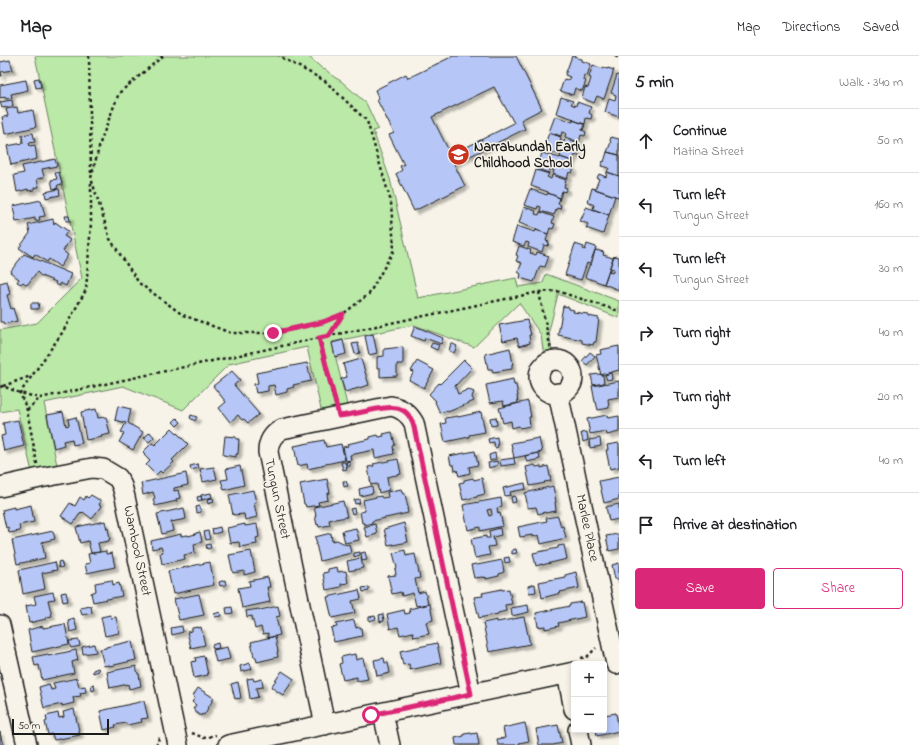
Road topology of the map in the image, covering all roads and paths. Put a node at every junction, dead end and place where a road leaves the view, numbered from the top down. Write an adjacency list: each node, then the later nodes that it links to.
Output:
1 (89, 56): 6 (path)
2 (162, 56): 6 (path)
3 (279, 56): 9 (path)
4 (615, 56): 5 (path)
5 (619, 58)
6 (91, 178): 9 (path); 13 (path)
7 (539, 292): 8 (path); 10 (path); 12 (path)
8 (619, 311)
9 (343, 314): 10 (path)
10 (329, 336): 11 (path)
11 (319, 338): 16 (path); 18 (path)
12 (553, 360): 22 (street, Marlee Place)
13 (32, 375): 14 (path); 15 (path)
14 (2, 387): 15 (path)
15 (20, 393): 16 (path); 17 (path)
16 (40, 398): 17 (path)
17 (27, 410): 19 (path)
18 (339, 416): 24 (street, Tungun Street); 27 (street, Tungun Street)
19 (40, 478): 20 (street, Wambool Street); 30 (street, Wambool Street)
20 (0, 488)
21 (0, 625): 29 (street)
22 (613, 664)
23 (570, 673): 24 (street); 25 (street)
24 (471, 694): 26 (street)
25 (573, 697)
26 (383, 713): 27 (street); 32 (street)
27 (325, 725): 31 (street)
28 (579, 733): 33 (street)
29 (27, 745)
30 (178, 745)
31 (228, 745)
32 (390, 745)
33 (581, 745)

